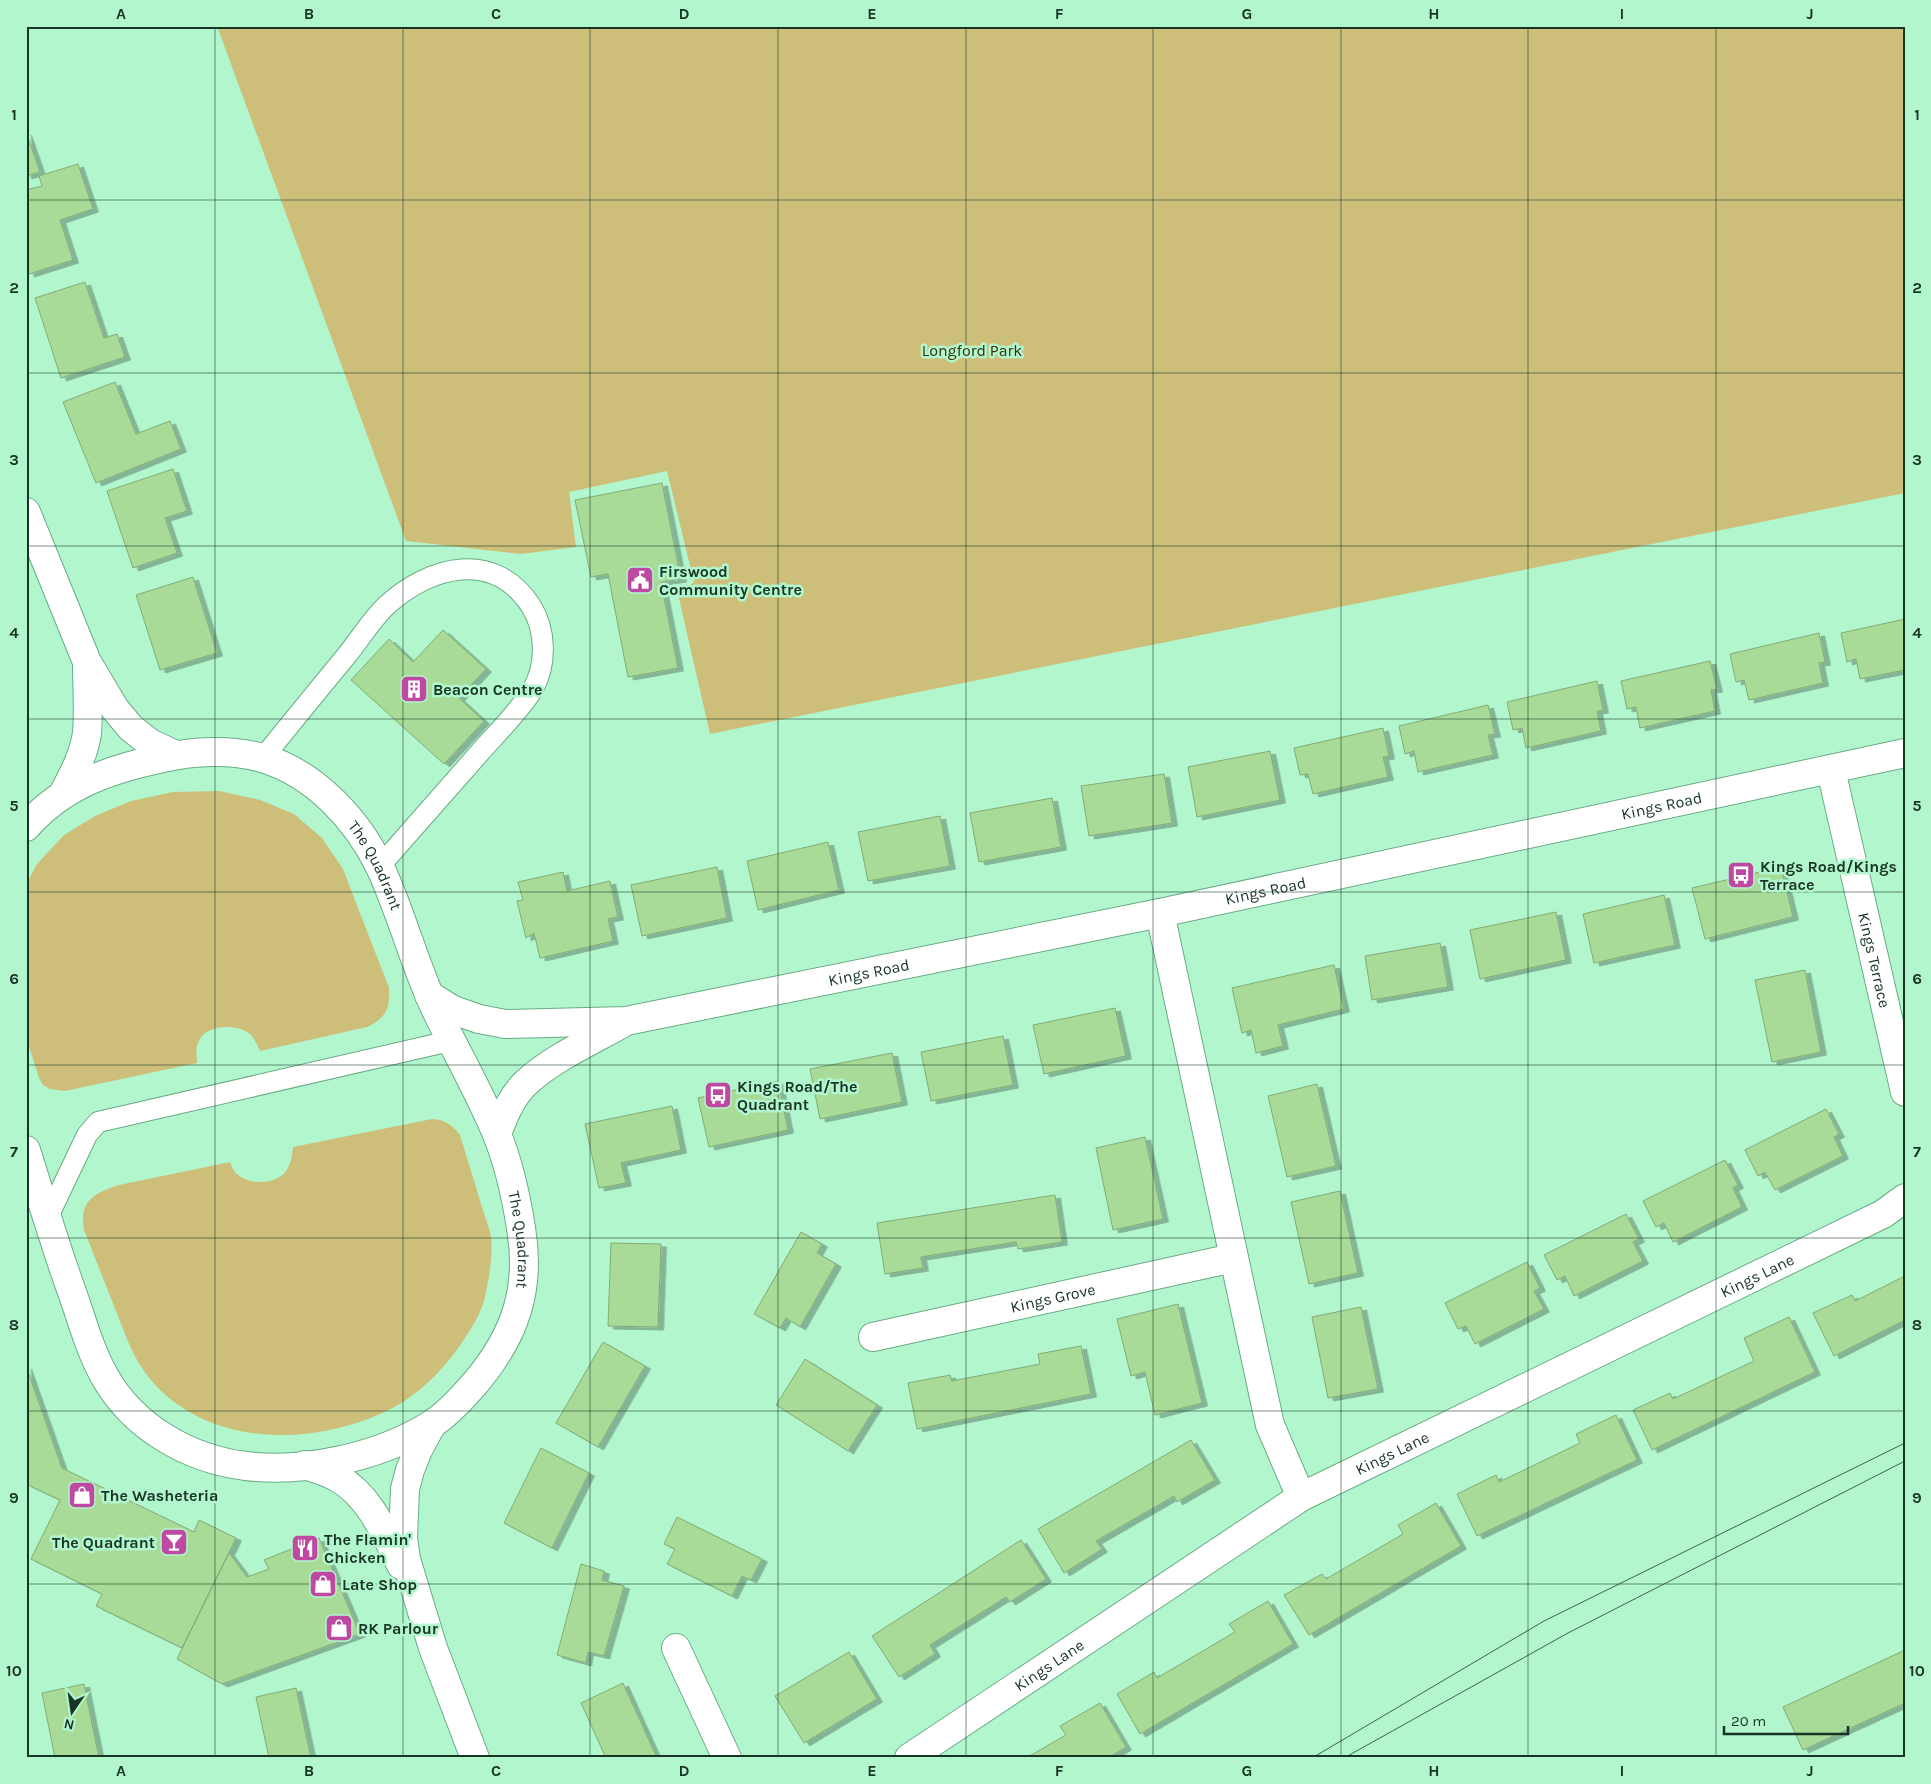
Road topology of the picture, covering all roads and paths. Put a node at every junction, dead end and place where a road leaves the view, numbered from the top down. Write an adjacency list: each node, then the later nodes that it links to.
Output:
1 (26, 512): 2 (street)
2 (86, 662): 4 (street); 7 (street)
3 (1905, 753): 6 (street, Kings Road)
4 (176, 755): 5 (street, The Quadrant); 7 (street, The Quadrant)
5 (263, 758): 9 (street, The Quadrant); 9 (lane)
6 (1831, 770): 10 (street, Kings Road); 14 (street, Kings Terrace)
7 (63, 794): 8 (street, The Quadrant)
8 (26, 827)
9 (380, 867): 11 (street, The Quadrant)
10 (1160, 913): 12 (street, Kings Road); 20 (street)
11 (430, 995): 12 (street, Kings Road); 13 (street, The Quadrant)
12 (626, 1021): 15 (street, Kings Road)
13 (450, 1041): 15 (street, The Quadrant); 19 (lane)
14 (1905, 1092)
15 (496, 1134): 22 (street, The Quadrant)
16 (26, 1150): 19 (street, The Quadrant)
17 (1905, 1198): 24 (street, Kings Lane)
18 (26, 1201): 19 (street)
19 (47, 1219): 23 (street, The Quadrant)
20 (1233, 1258): 21 (street, Kings Grove); 24 (street)
21 (873, 1337)
22 (432, 1424): 23 (street, The Quadrant); 25 (street)
23 (304, 1465): 25 (street)
24 (1301, 1497): 29 (street, Kings Lane)
25 (419, 1600): 27 (street)
26 (676, 1648): 28 (street)
27 (475, 1758)
28 (727, 1758)
29 (908, 1758)

